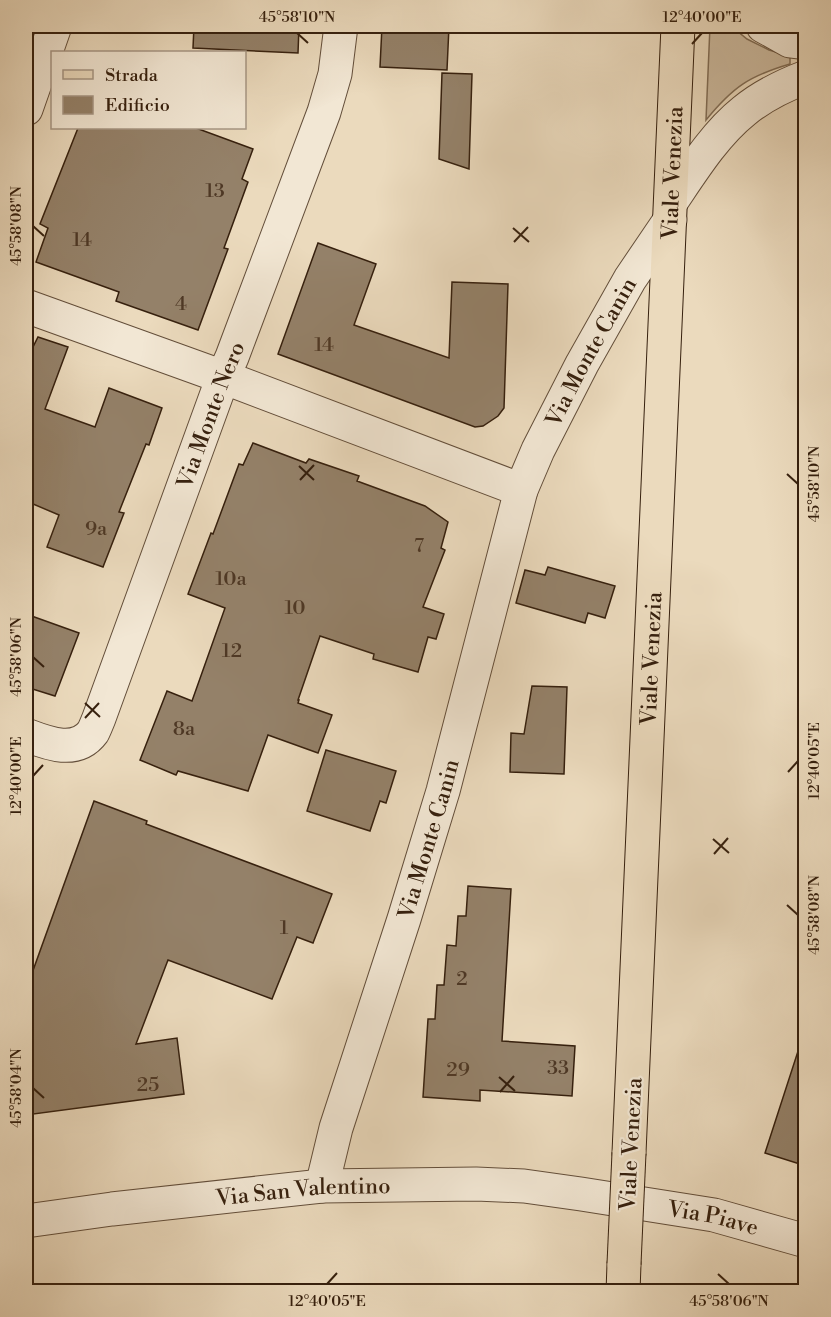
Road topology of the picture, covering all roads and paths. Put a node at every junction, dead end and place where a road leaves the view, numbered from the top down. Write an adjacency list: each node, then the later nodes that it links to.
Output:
1 (55, 26): 7 (street)
2 (341, 26): 10 (street, Via Monte Nero)
3 (678, 26): 8 (main road, Viale Venezia)
4 (763, 26): 5 (street)
5 (806, 43)
6 (806, 77): 8 (street, Via Monte Canin)
7 (26, 109)
8 (671, 211): 11 (street, Via Monte Canin); 17 (main road, Viale Venezia, bridge)
9 (26, 306): 10 (street)
10 (223, 378): 11 (street); 12 (street, Via Monte Nero)
11 (521, 490): 13 (street, Via Monte Canin)
12 (26, 735)
13 (322, 1186): 14 (street, Via San Valentino); 15 (street, Via San Valentino)
14 (581, 1194): 16 (street, Via Piave)
15 (26, 1221)
16 (806, 1241)
17 (624, 1278)

